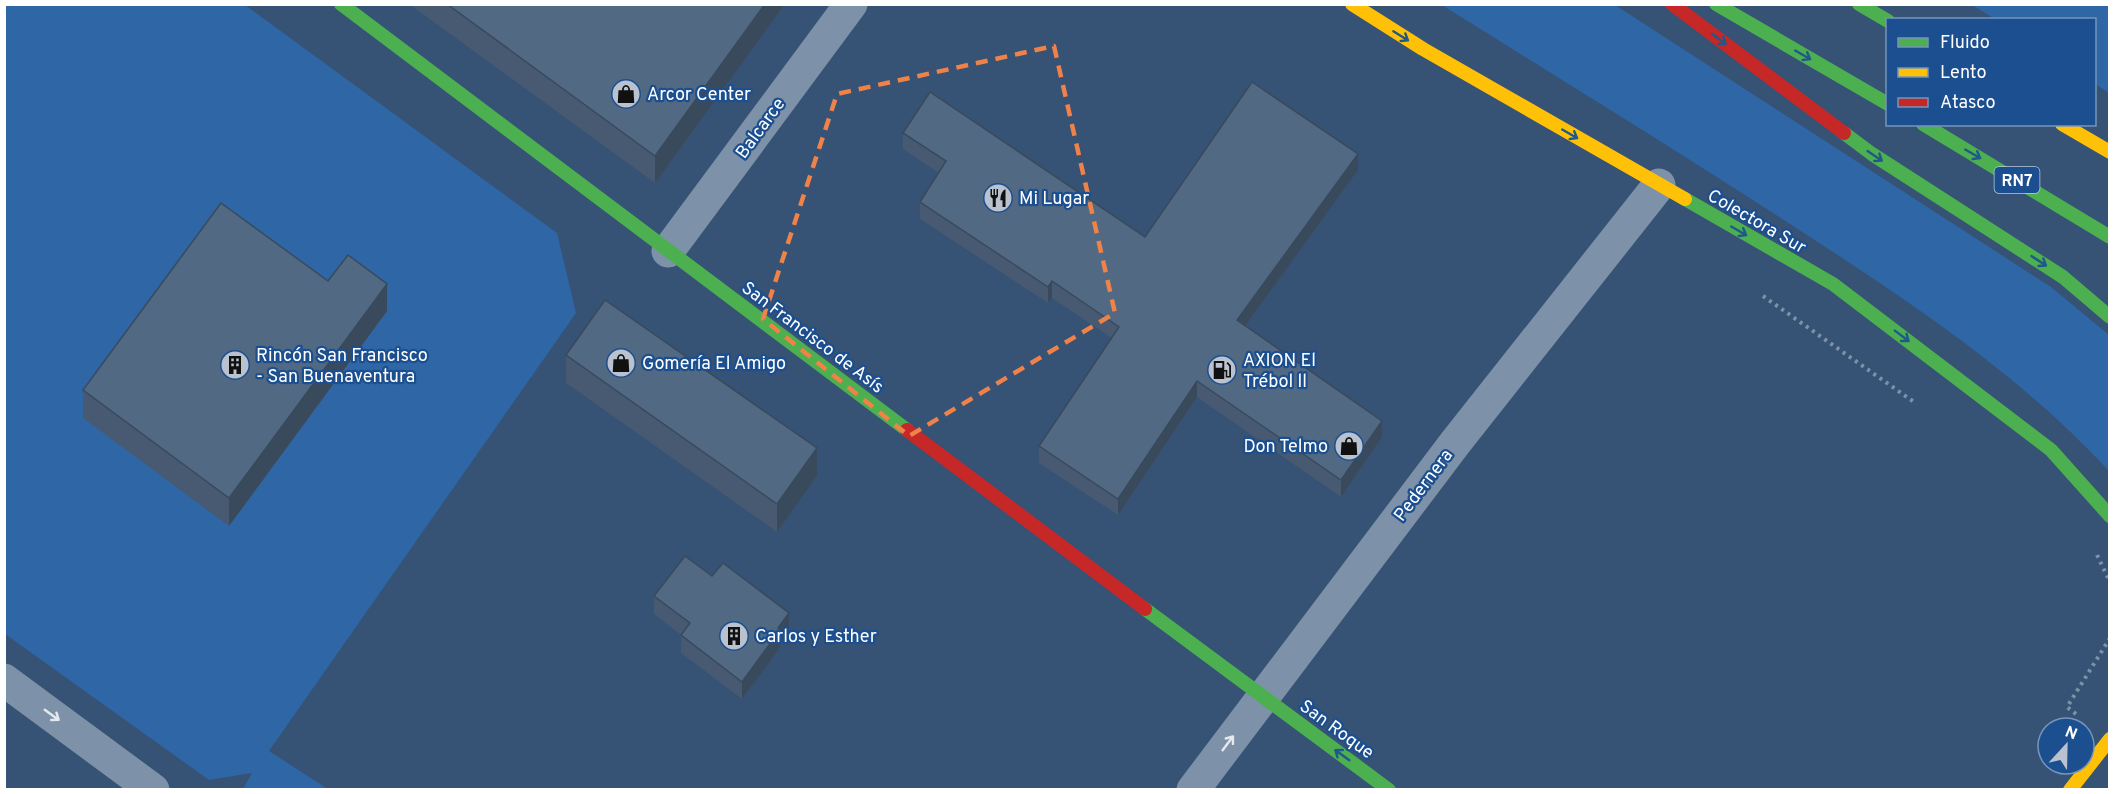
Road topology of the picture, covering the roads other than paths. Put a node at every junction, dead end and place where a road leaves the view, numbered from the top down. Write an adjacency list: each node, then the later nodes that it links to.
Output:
1 (340, 4): 14 (main road, San Francisco de Asís)
2 (851, 4): 14 (street, Balcarce)
3 (1352, 4): 12 (main road, Colectora Sur, one-way to 12)
4 (1672, 4): 15 (main road, one-way to 15)
5 (1716, 4): 8 (main road, one-way to 8)
6 (1859, 4): 7 (main road)
7 (1886, 20)
8 (1886, 103)
9 (1926, 126): 13 (main road, RN7, one-way to 13)
10 (2065, 126): 11 (main road)
11 (2109, 152)
12 (1659, 185): 16 (main road, Colectora Sur, one-way to 16); 18 (street, Pedernera)
13 (2109, 237)
14 (668, 251): 18 (main road, San Francisco de Asís)
15 (2109, 317)
16 (2109, 516)
17 (4, 680): 20 (street, one-way to 20)
18 (1263, 697): 21 (street, Pedernera, one-way to 18); 22 (main road, San Roque, one-way to 18)
19 (2109, 739): 23 (main road)
20 (153, 789)
21 (1193, 789)
22 (1389, 789)
23 (2070, 789)

